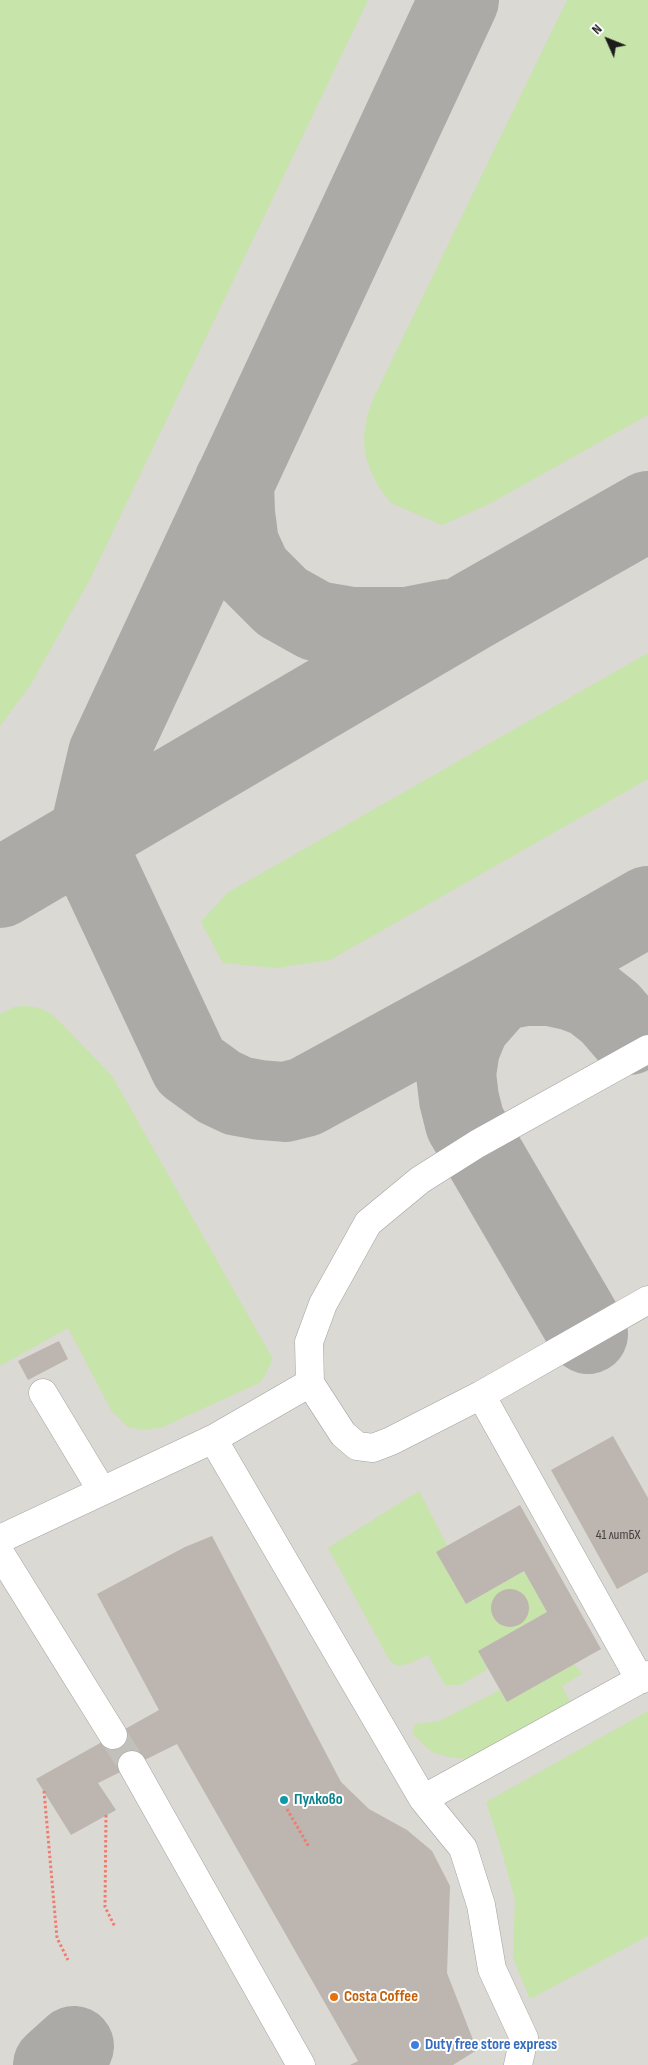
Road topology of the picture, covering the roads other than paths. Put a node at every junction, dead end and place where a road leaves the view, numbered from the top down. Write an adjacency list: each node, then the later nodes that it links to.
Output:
1 (648, 1049): 3 (lane)
2 (648, 1300): 5 (lane)
3 (310, 1383): 5 (lane); 6 (lane)
4 (43, 1393): 7 (lane)
5 (481, 1394): 10 (lane)
6 (213, 1439): 7 (lane); 13 (lane)
7 (102, 1491): 8 (lane)
8 (0, 1539)
9 (0, 1553): 11 (lane)
10 (644, 1678): 13 (lane)
11 (113, 1735)
12 (132, 1765): 14 (lane)
13 (423, 1798): 15 (lane)
14 (301, 2065)
15 (518, 2065)

